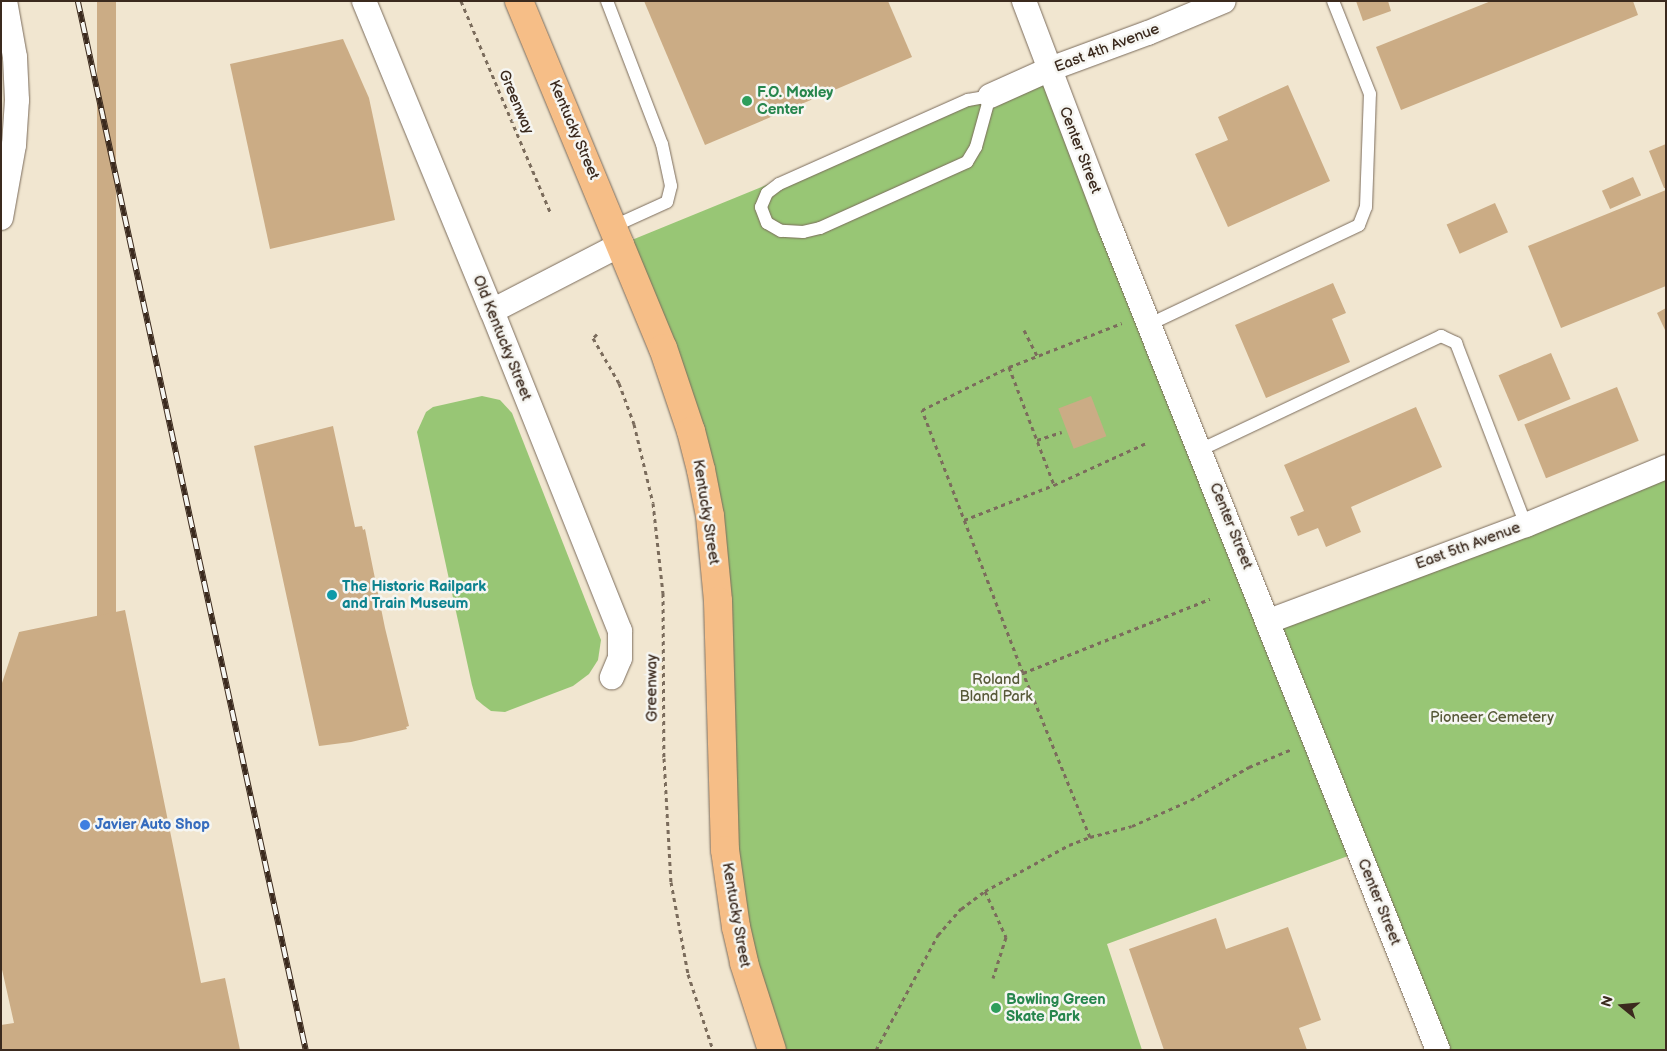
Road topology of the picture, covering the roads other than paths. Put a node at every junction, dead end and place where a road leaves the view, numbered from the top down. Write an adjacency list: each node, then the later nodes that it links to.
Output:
1 (5, 1): 8 (street)
2 (364, 1): 14 (street, Old Kentucky Street)
3 (519, 1): 13 (main road, Kentucky Street)
4 (607, 1): 13 (lane)
5 (1024, 1): 9 (street, Center Street)
6 (1224, 1): 9 (street, East 4th Avenue)
7 (1333, 1): 15 (lane)
8 (8, 63): 11 (street)
9 (1050, 69): 10 (street, East 4th Avenue); 15 (street, Center Street)
10 (990, 96): 10 (lane)
11 (5, 182): 12 (street)
12 (1, 218)
13 (618, 235): 14 (street); 21 (main road, Kentucky Street)
14 (492, 312): 20 (street, Old Kentucky Street)
15 (1147, 318): 16 (street, Center Street)
16 (1200, 450): 18 (lane); 19 (street, Center Street)
17 (1666, 467): 18 (street, East 5th Avenue)
18 (1526, 525): 19 (street, East 5th Avenue)
19 (1269, 621): 22 (street, Center Street)
20 (612, 677)
21 (772, 1050)
22 (1438, 1050)

